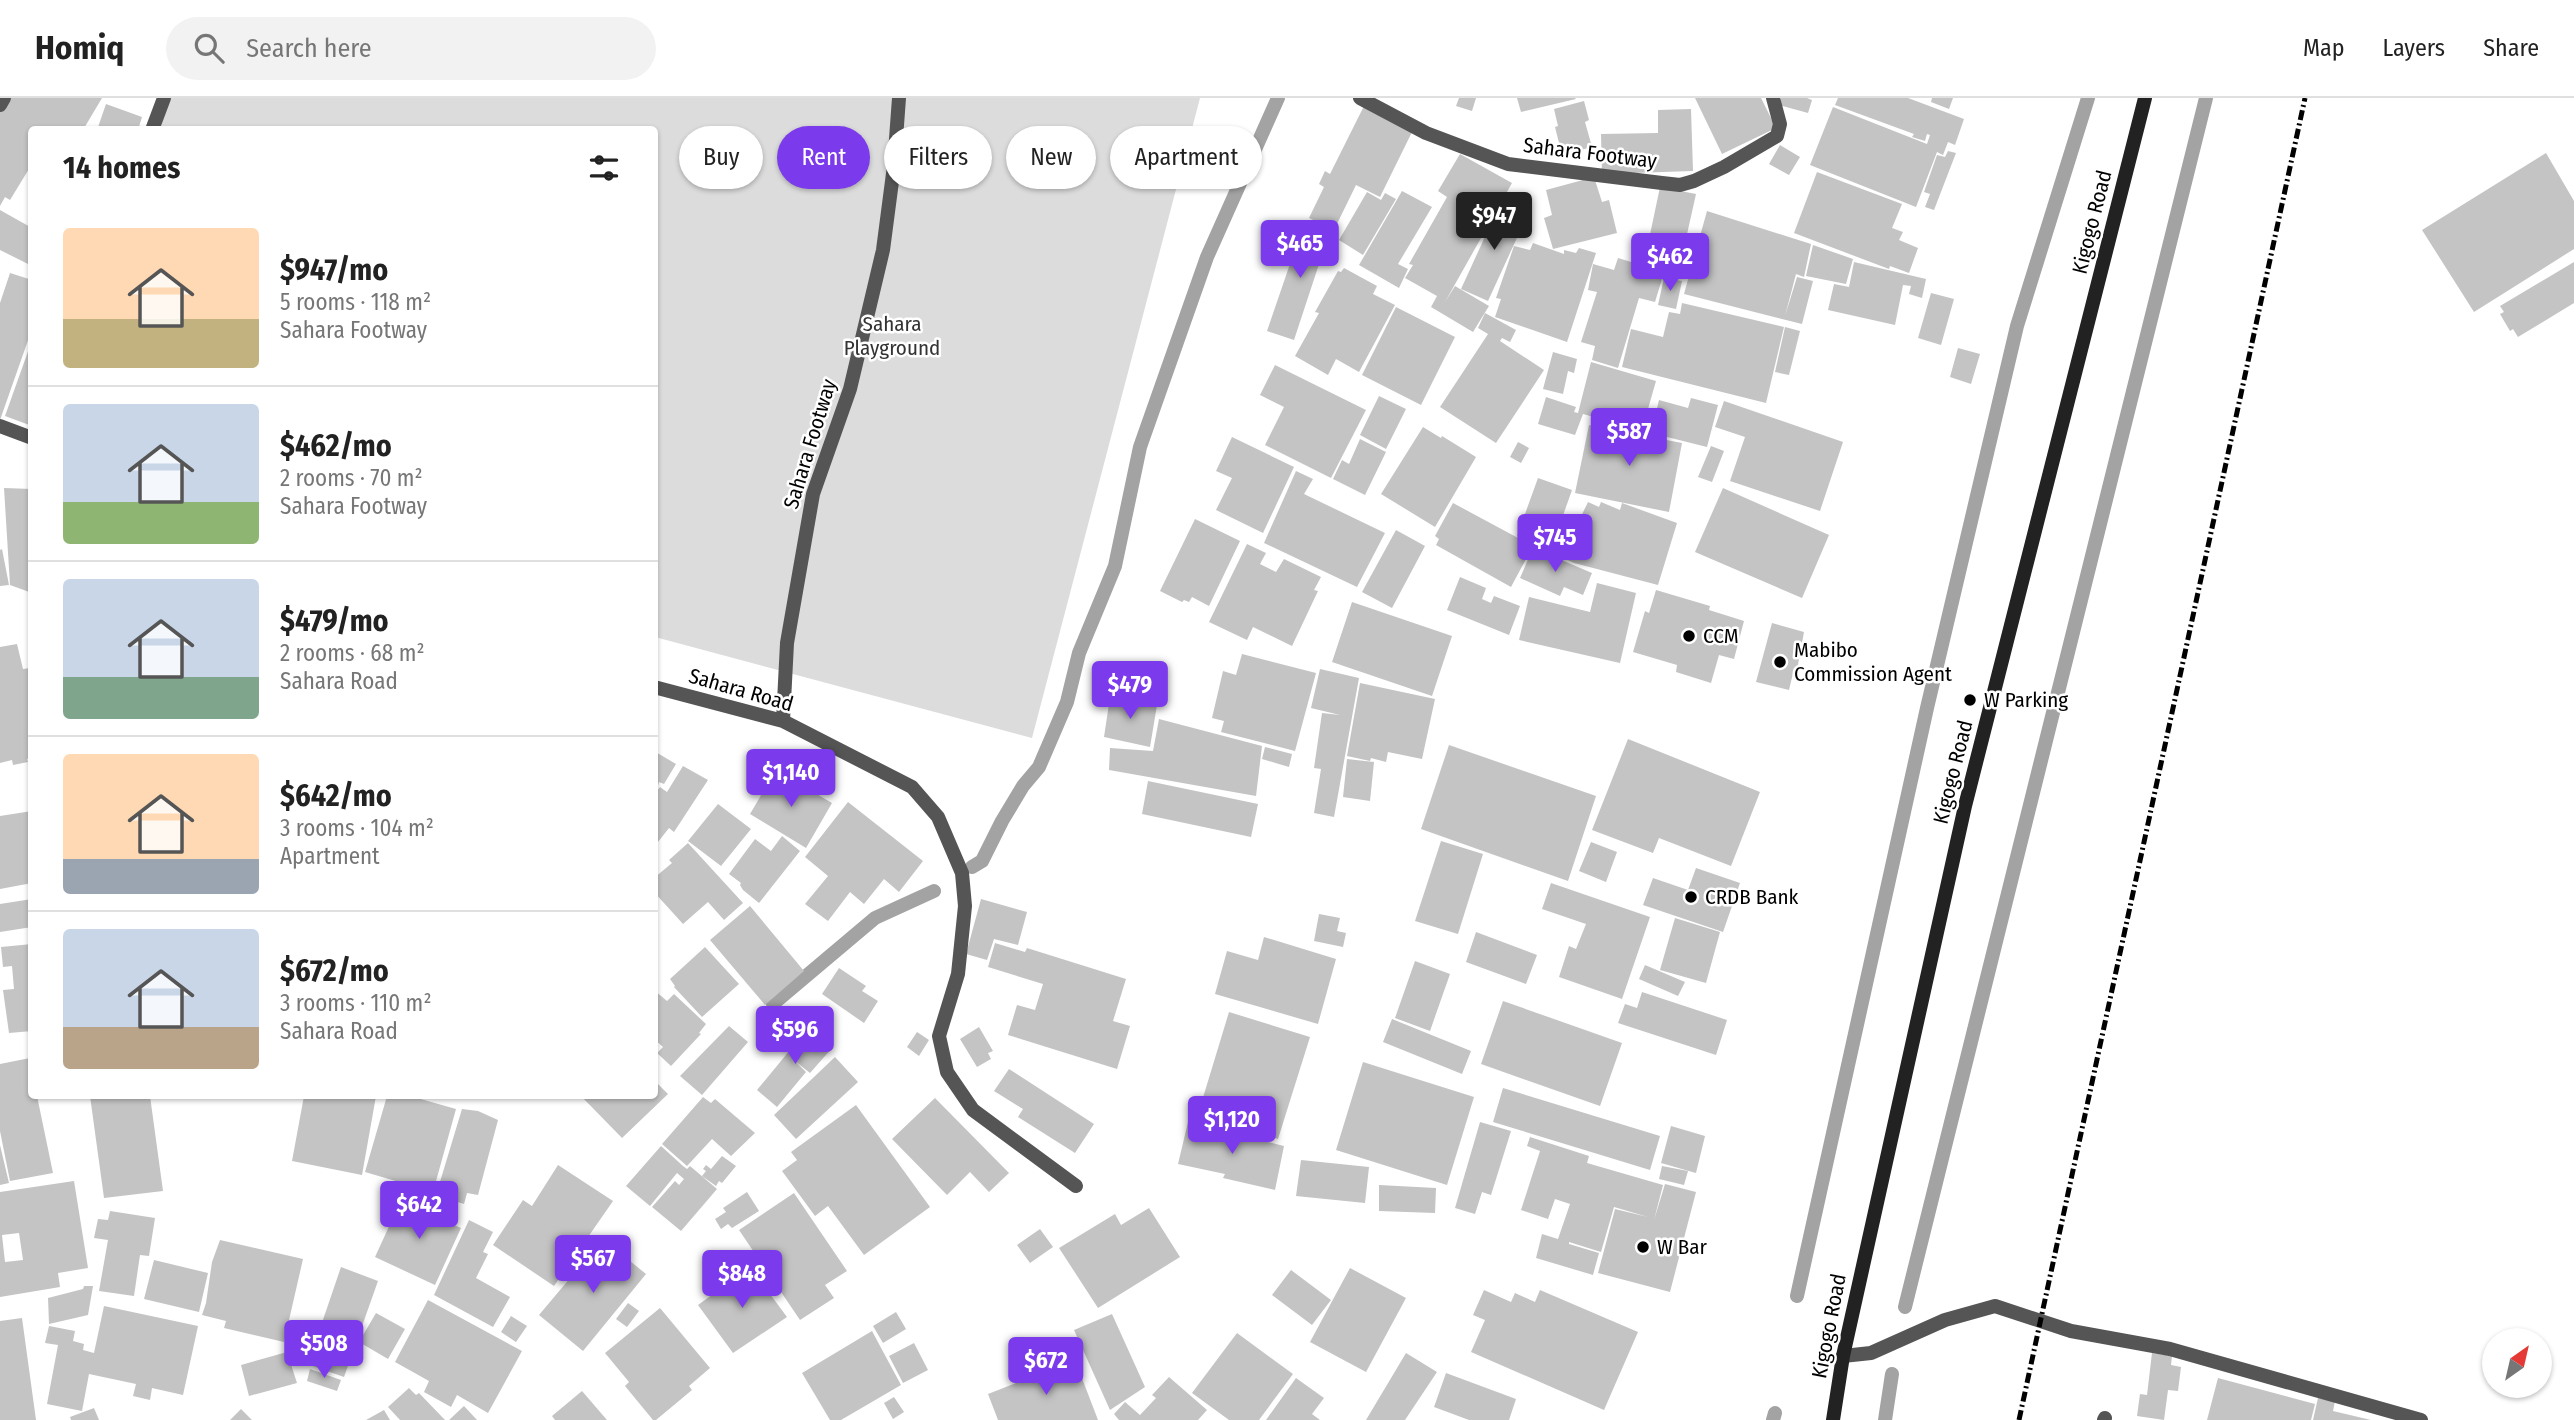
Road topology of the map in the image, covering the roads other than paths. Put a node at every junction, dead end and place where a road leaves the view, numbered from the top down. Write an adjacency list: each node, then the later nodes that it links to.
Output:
1 (4, 98): 8 (street)
2 (146, 98): 9 (street)
3 (164, 98): 9 (street)
4 (899, 98): 14 (street, Sahara Footway)
5 (1360, 98): 6 (street, Sahara Footway)
6 (1773, 98)
7 (2145, 98): 16 (main road, Kigogo Road)
8 (0, 105)
9 (157, 111): 10 (street)
10 (153, 126)
11 (0, 426): 12 (street)
12 (28, 436)
13 (658, 688): 14 (street, Sahara Road)
14 (783, 721): 15 (street, Sahara Road)
15 (1076, 1186)
16 (1843, 1356): 17 (main road, Kigogo Road); 18 (street)
17 (1833, 1420)
18 (2420, 1420)

